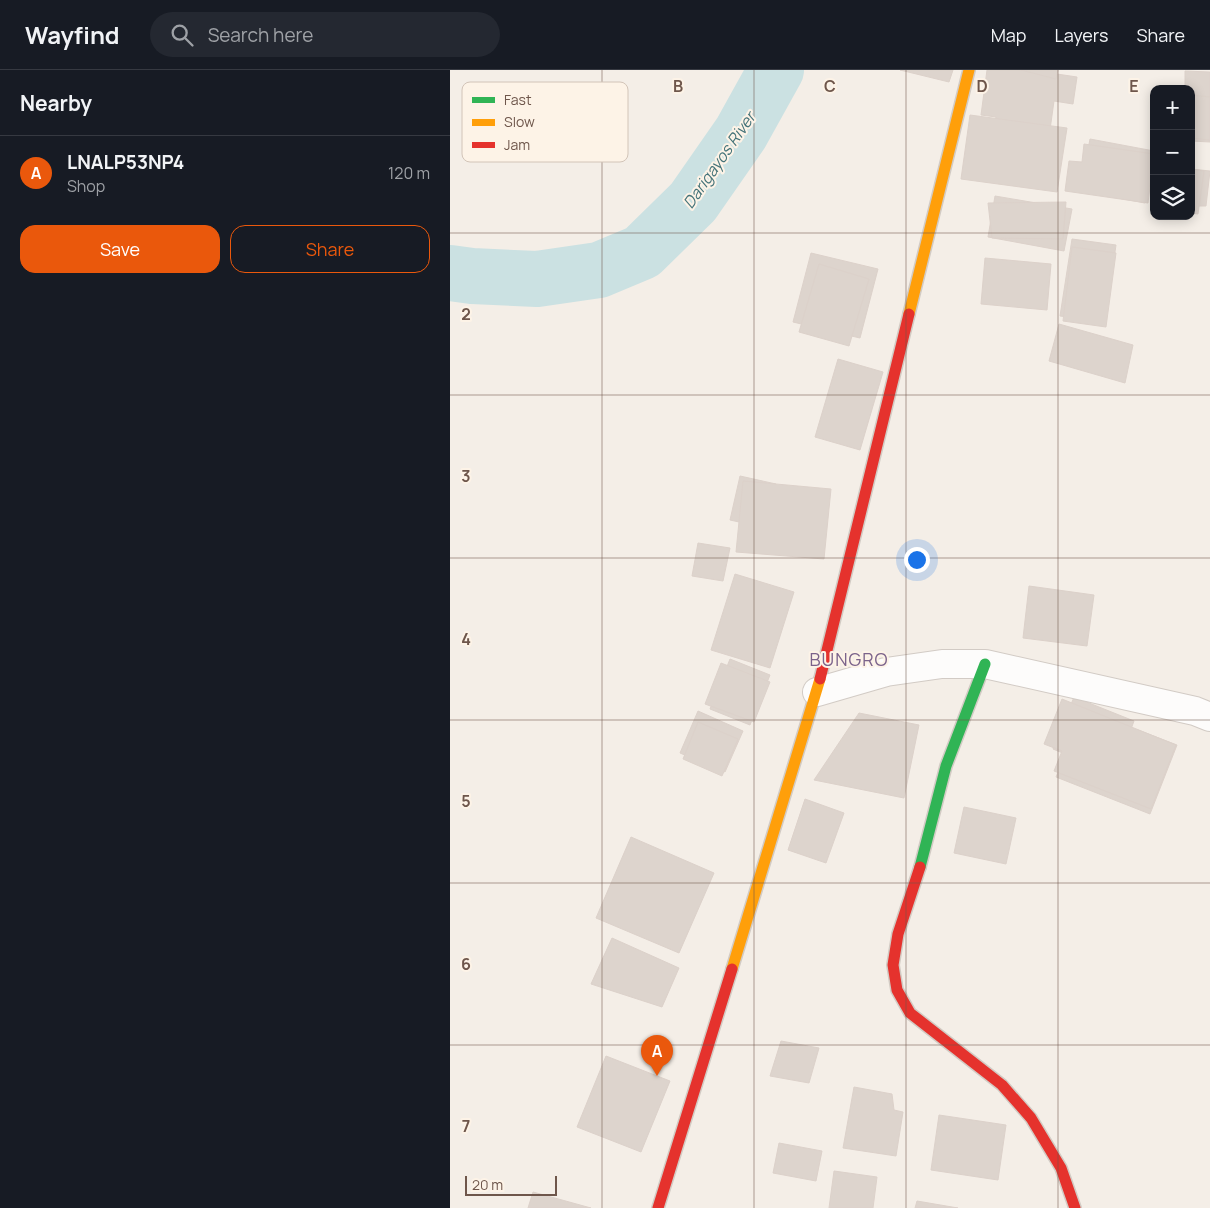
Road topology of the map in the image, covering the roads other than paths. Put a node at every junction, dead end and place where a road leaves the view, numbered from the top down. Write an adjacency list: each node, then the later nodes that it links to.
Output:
1 (969, 70): 3 (street)
2 (985, 664): 3 (street); 4 (street); 6 (street)
3 (817, 692): 5 (street)
4 (1210, 717)
5 (658, 1208)
6 (1075, 1208)

